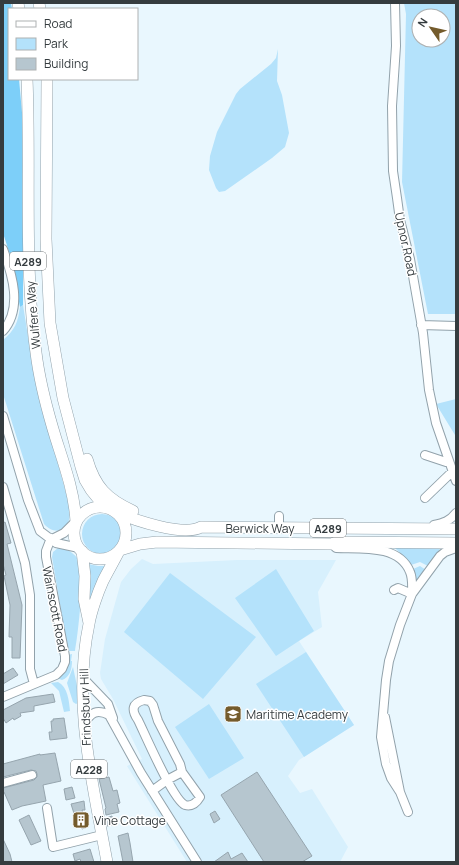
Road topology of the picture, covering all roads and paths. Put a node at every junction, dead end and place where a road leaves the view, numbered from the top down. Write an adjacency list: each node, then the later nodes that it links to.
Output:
1 (395, 3): 5 (street, Upnor Road)
2 (27, 80): 20 (main road, Wulfere Way / A289)
3 (47, 80): 8 (main road, Wulfere Way / A289)
4 (3, 249): 7 (street)
5 (421, 325): 6 (street); 11 (street, Upnor Road)
6 (456, 326)
7 (3, 331)
8 (64, 398): 16 (main road, Wulfere Way / A289); 21 (main road, A289)
9 (3, 416): 25 (street)
10 (425, 455): 11 (street)
11 (449, 461): 12 (street, Upnor Road)
12 (453, 471): 13 (street, Upnor Road); 15 (street)
13 (456, 481)
14 (3, 487): 35 (street)
15 (426, 498)
16 (104, 506): 17 (main road); 20 (main road)
17 (116, 512): 21 (main road, Berwick Way / A289); 30 (main road, A228)
18 (456, 512): 23 (street)
19 (279, 516): 22 (street)
20 (76, 521): 25 (street); 29 (main road, A228)
21 (201, 528): 22 (main road, Berwick Way / A289)
22 (278, 528): 23 (main road, Berwick Way / A289)
23 (417, 529): 24 (main road, Berwick Way / A289)
24 (456, 529)
25 (52, 539): 29 (street); 35 (street, Wainscott Road)
26 (332, 544): 27 (main road, Berwick Way / A289); 30 (main road, Berwick Way / A289); 32 (street)
27 (456, 544)
28 (456, 548): 32 (street)
29 (80, 550): 30 (main road); 33 (main road, Frindsbury Hill / A228)
30 (120, 550): 33 (main road, Frindsbury Hill / A228)
31 (394, 590): 32 (street)
32 (412, 594): 45 (street)
33 (89, 623): 34 (main road, Frindsbury Hill / A228)
34 (83, 678): 37 (main road, Frindsbury Hill / A228); 38 (street)
35 (34, 684): 36 (street)
36 (3, 697)
37 (84, 724): 38 (street); 46 (main road, Frindsbury Hill / A228)
38 (117, 728): 43 (street)
39 (182, 772): 41 (street); 41 (street); 41 (street)
40 (32, 776): 42 (street)
41 (167, 780): 43 (street)
42 (3, 783)
43 (152, 791): 48 (street)
44 (47, 808): 46 (street)
45 (408, 812)
46 (102, 836): 47 (main road, Frindsbury Hill / A228)
47 (107, 862)
48 (197, 862)

